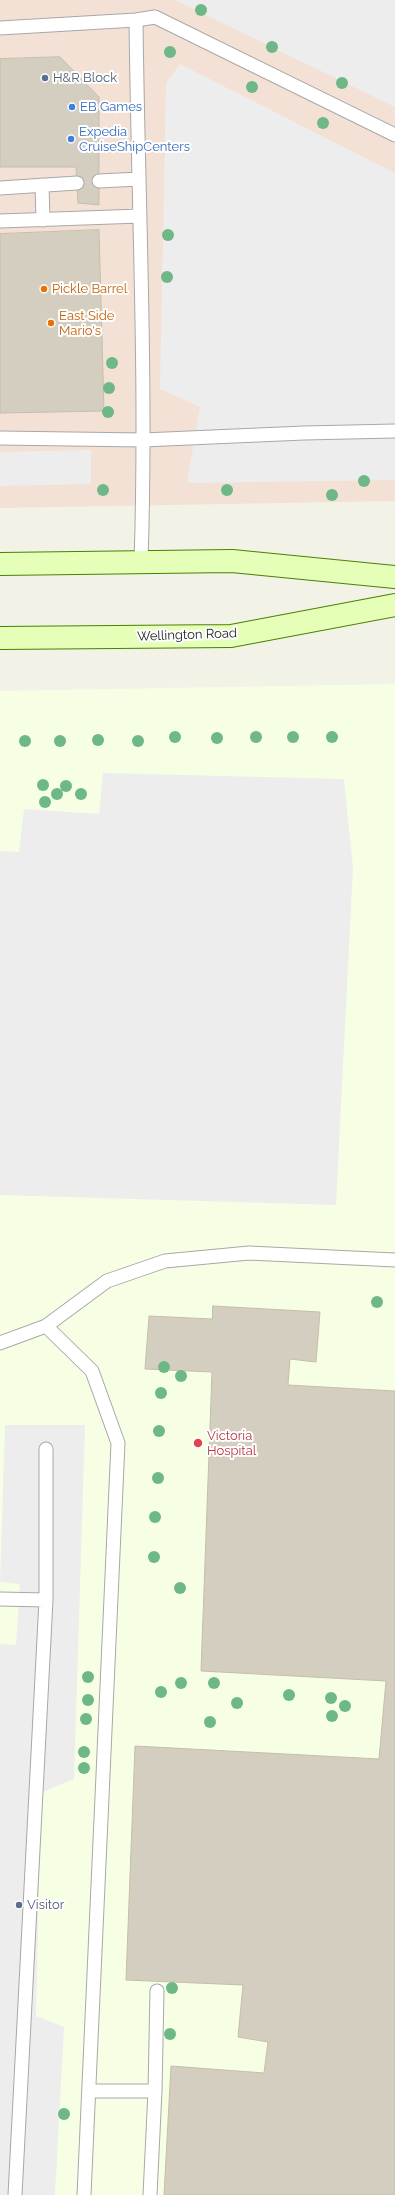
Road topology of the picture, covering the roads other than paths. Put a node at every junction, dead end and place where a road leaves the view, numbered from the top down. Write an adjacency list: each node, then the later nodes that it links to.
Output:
1 (136, 20): 2 (lane); 3 (lane); 4 (lane)
2 (0, 28)
3 (395, 135)
4 (138, 179): 5 (lane); 9 (lane)
5 (99, 181)
6 (77, 183): 7 (lane)
7 (42, 185): 8 (lane); 10 (lane)
8 (0, 188)
9 (140, 216): 10 (lane); 14 (lane)
10 (42, 220): 11 (lane)
11 (0, 221)
12 (395, 431): 14 (lane)
13 (0, 438): 14 (lane)
14 (143, 440): 15 (lane)
15 (141, 562): 16 (main road); 17 (main road)
16 (0, 564)
17 (395, 577)
18 (395, 605): 19 (main road, Wellington Road)
19 (0, 638)
20 (395, 1260): 21 (lane)
21 (46, 1326): 22 (lane); 27 (lane)
22 (0, 1343)
23 (46, 1449): 25 (lane)
24 (0, 1599): 25 (lane)
25 (46, 1600): 29 (lane)
26 (157, 1991): 28 (lane)
27 (89, 2091): 28 (lane); 30 (lane)
28 (155, 2091): 31 (lane)
29 (15, 2195)
30 (84, 2195)
31 (150, 2195)

